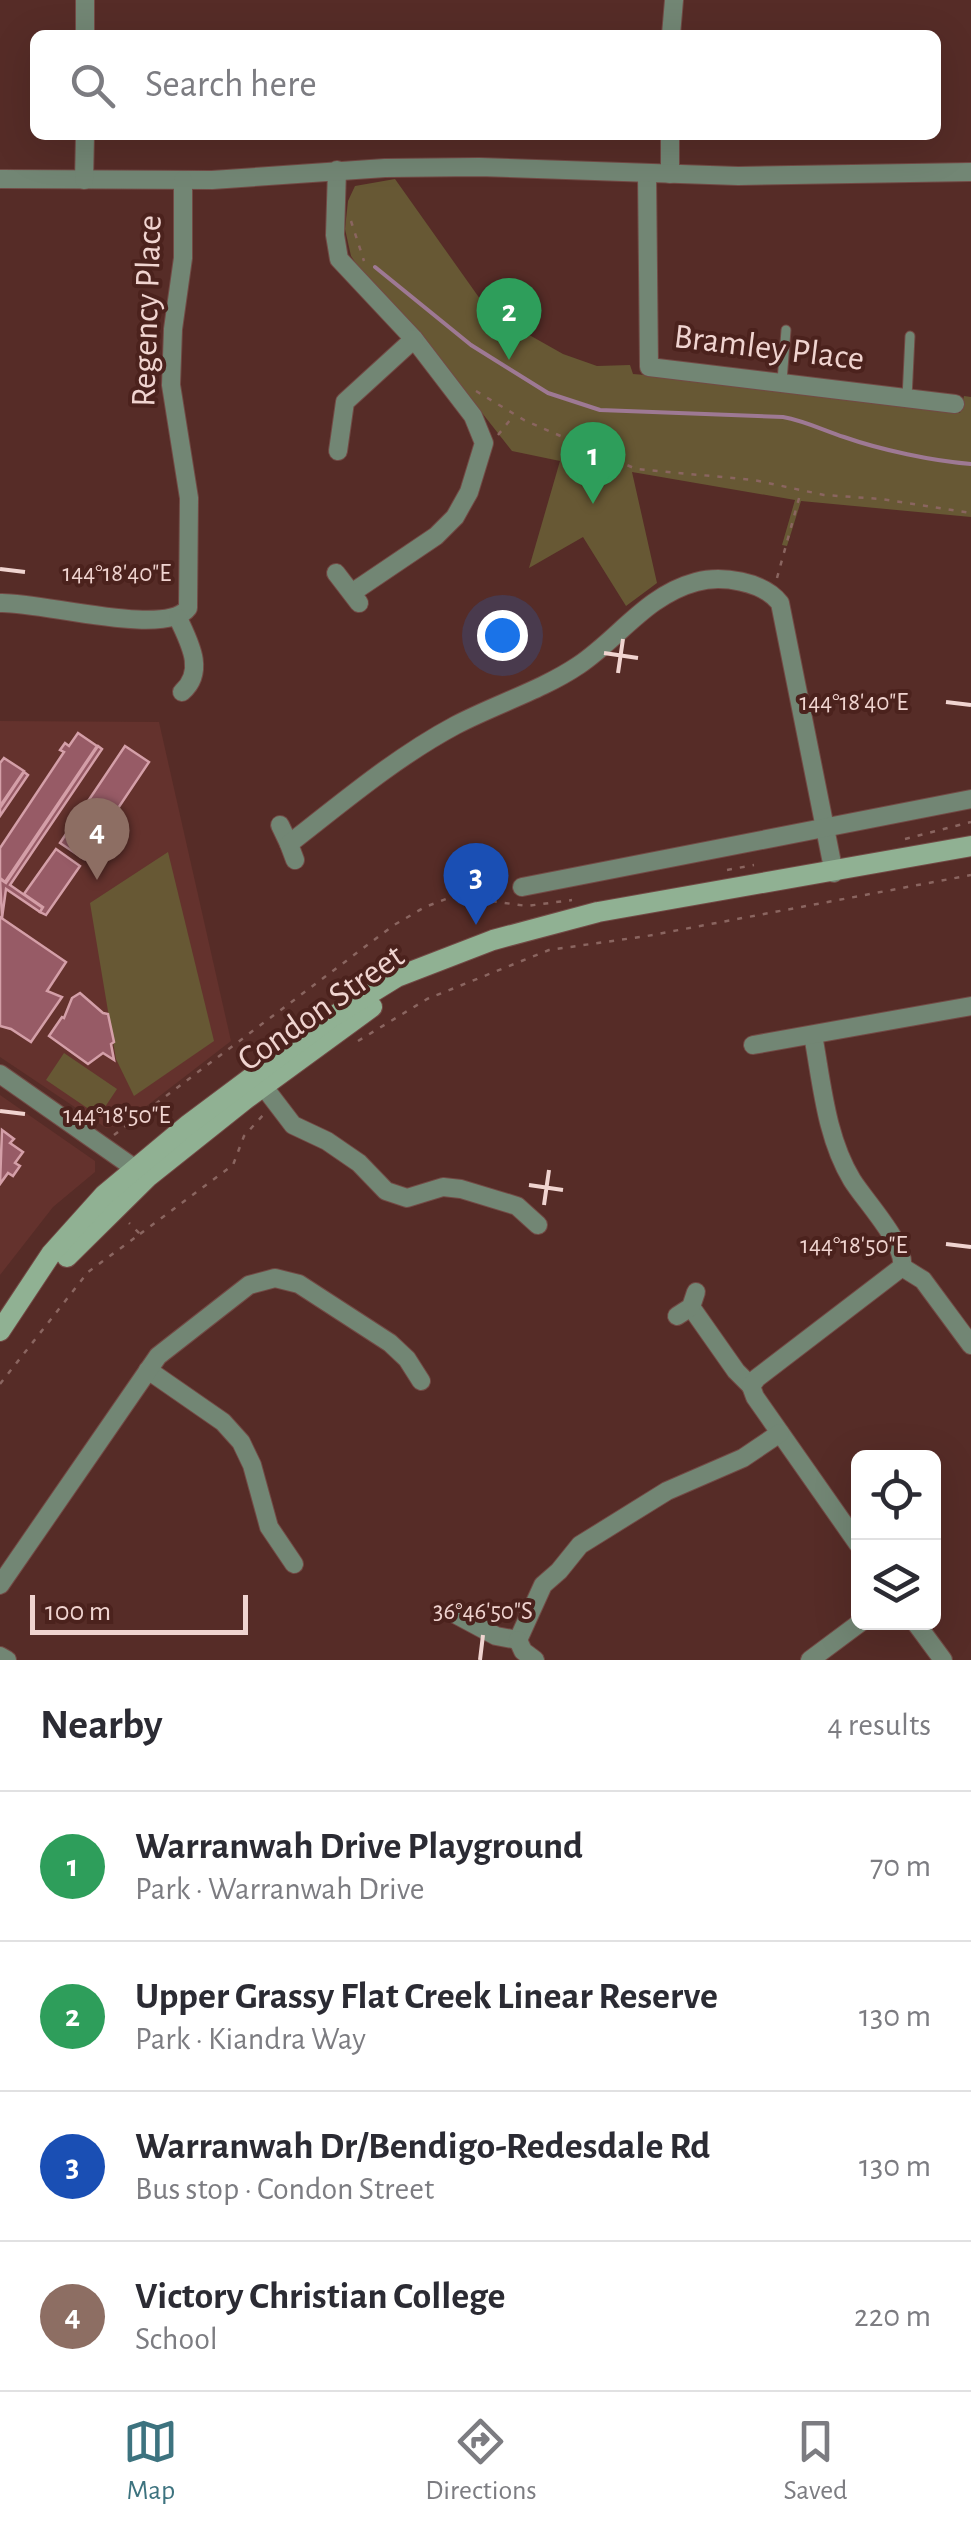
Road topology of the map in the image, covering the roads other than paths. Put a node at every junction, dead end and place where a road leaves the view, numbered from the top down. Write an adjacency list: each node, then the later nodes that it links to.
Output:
1 (85, 0): 3 (street)
2 (674, 0): 4 (street)
3 (85, 30)
4 (671, 30)
5 (84, 140): 12 (street)
6 (670, 140): 10 (street)
7 (337, 170): 9 (street); 13 (street); 16 (street)
8 (971, 172): 10 (street)
9 (647, 173): 10 (street); 17 (street, Bramley Place)
10 (670, 174)
11 (0, 179): 12 (street)
12 (84, 180): 13 (street)
13 (182, 180): 23 (street, Regency Place)
14 (786, 330): 17 (lane)
15 (910, 336): 18 (lane)
16 (414, 339): 20 (street); 21 (street)
17 (782, 381): 18 (street, Bramley Place)
18 (907, 398): 19 (street, Bramley Place)
19 (955, 404)
20 (336, 452)
21 (336, 573)
22 (0, 603): 23 (street)
23 (178, 618): 24 (street)
24 (182, 692)
25 (971, 799): 27 (street)
26 (280, 825): 27 (street)
27 (824, 830): 29 (street); 30 (street)
28 (971, 846): 29 (main road, Condon Street)
29 (834, 872): 31 (main road, Condon Street)
30 (522, 887)
31 (473, 948): 36 (main road, Condon Street); 37 (main road, Condon Street)
32 (971, 1006): 33 (street)
33 (813, 1035): 34 (street); 39 (street)
34 (754, 1045)
35 (0, 1074): 37 (street)
36 (270, 1095): 37 (main road, Condon Street); 38 (street)
37 (142, 1172): 41 (main road, Condon Street); 42 (main road, Condon Street)
38 (538, 1224)
39 (902, 1267): 43 (street); 46 (street)
40 (688, 1305): 46 (street)
41 (0, 1332)
42 (0, 1341)
43 (971, 1346)
44 (148, 1370): 45 (street); 49 (street); 50 (street)
45 (421, 1381)
46 (751, 1386): 47 (street)
47 (780, 1434): 48 (street); 54 (street)
48 (855, 1540)
49 (294, 1564)
50 (0, 1585)
51 (452, 1611): 54 (street)
52 (851, 1629): 58 (street)
53 (921, 1630): 59 (street)
54 (518, 1640): 57 (street)
55 (0, 1656): 56 (street)
56 (6, 1660)
57 (534, 1660)
58 (810, 1660)
59 (942, 1660)

